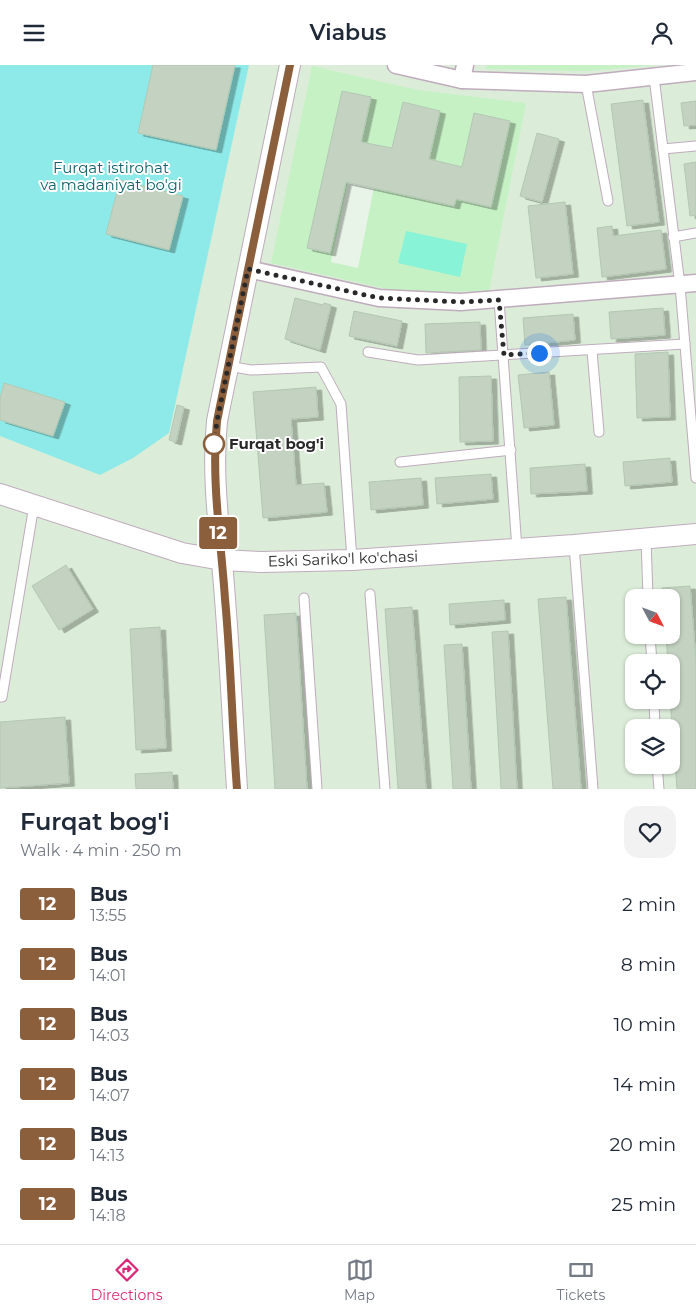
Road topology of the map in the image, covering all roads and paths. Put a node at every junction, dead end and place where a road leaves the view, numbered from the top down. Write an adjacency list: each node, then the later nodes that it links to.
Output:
1 (290, 65): 12 (street)
2 (396, 65): 3 (street)
3 (464, 72): 6 (street)
4 (696, 72): 5 (street)
5 (654, 77): 6 (street); 8 (lane)
6 (586, 84): 9 (lane)
7 (696, 146): 8 (lane)
8 (663, 149): 11 (lane)
9 (608, 201)
10 (696, 233): 11 (lane)
11 (673, 237): 13 (lane)
12 (248, 269): 14 (street); 19 (street)
13 (688, 284): 14 (street); 15 (lane)
14 (499, 300): 18 (lane)
15 (689, 350): 16 (lane); 21 (lane)
16 (592, 351): 18 (lane); 20 (lane)
17 (368, 352): 18 (lane)
18 (504, 355): 22 (lane)
19 (228, 366): 31 (street); 32 (lane)
20 (599, 432)
21 (695, 450): 24 (lane)
22 (511, 451): 23 (lane); 30 (lane)
23 (400, 462)
24 (696, 478)
25 (0, 494): 26 (street, Eski Sariko'l ko'chasi)
26 (34, 505): 31 (street, Eski Sariko'l ko'chasi); 36 (lane)
27 (696, 534): 28 (street, Eski Sariko'l ko'chasi)
28 (646, 539): 29 (street, Eski Sariko'l ko'chasi); 33 (lane)
29 (574, 545): 30 (street, Eski Sariko'l ko'chasi); 42 (lane)
30 (517, 549): 32 (street, Eski Sariko'l ko'chasi)
31 (222, 560): 32 (street, Eski Sariko'l ko'chasi); 39 (street)
32 (352, 560)
33 (648, 589)
34 (370, 594): 41 (lane)
35 (304, 598): 40 (lane)
36 (3, 673): 37 (lane)
37 (0, 697)
38 (658, 774): 43 (lane)
39 (238, 789)
40 (317, 789)
41 (385, 789)
42 (593, 789)
43 (659, 789)

